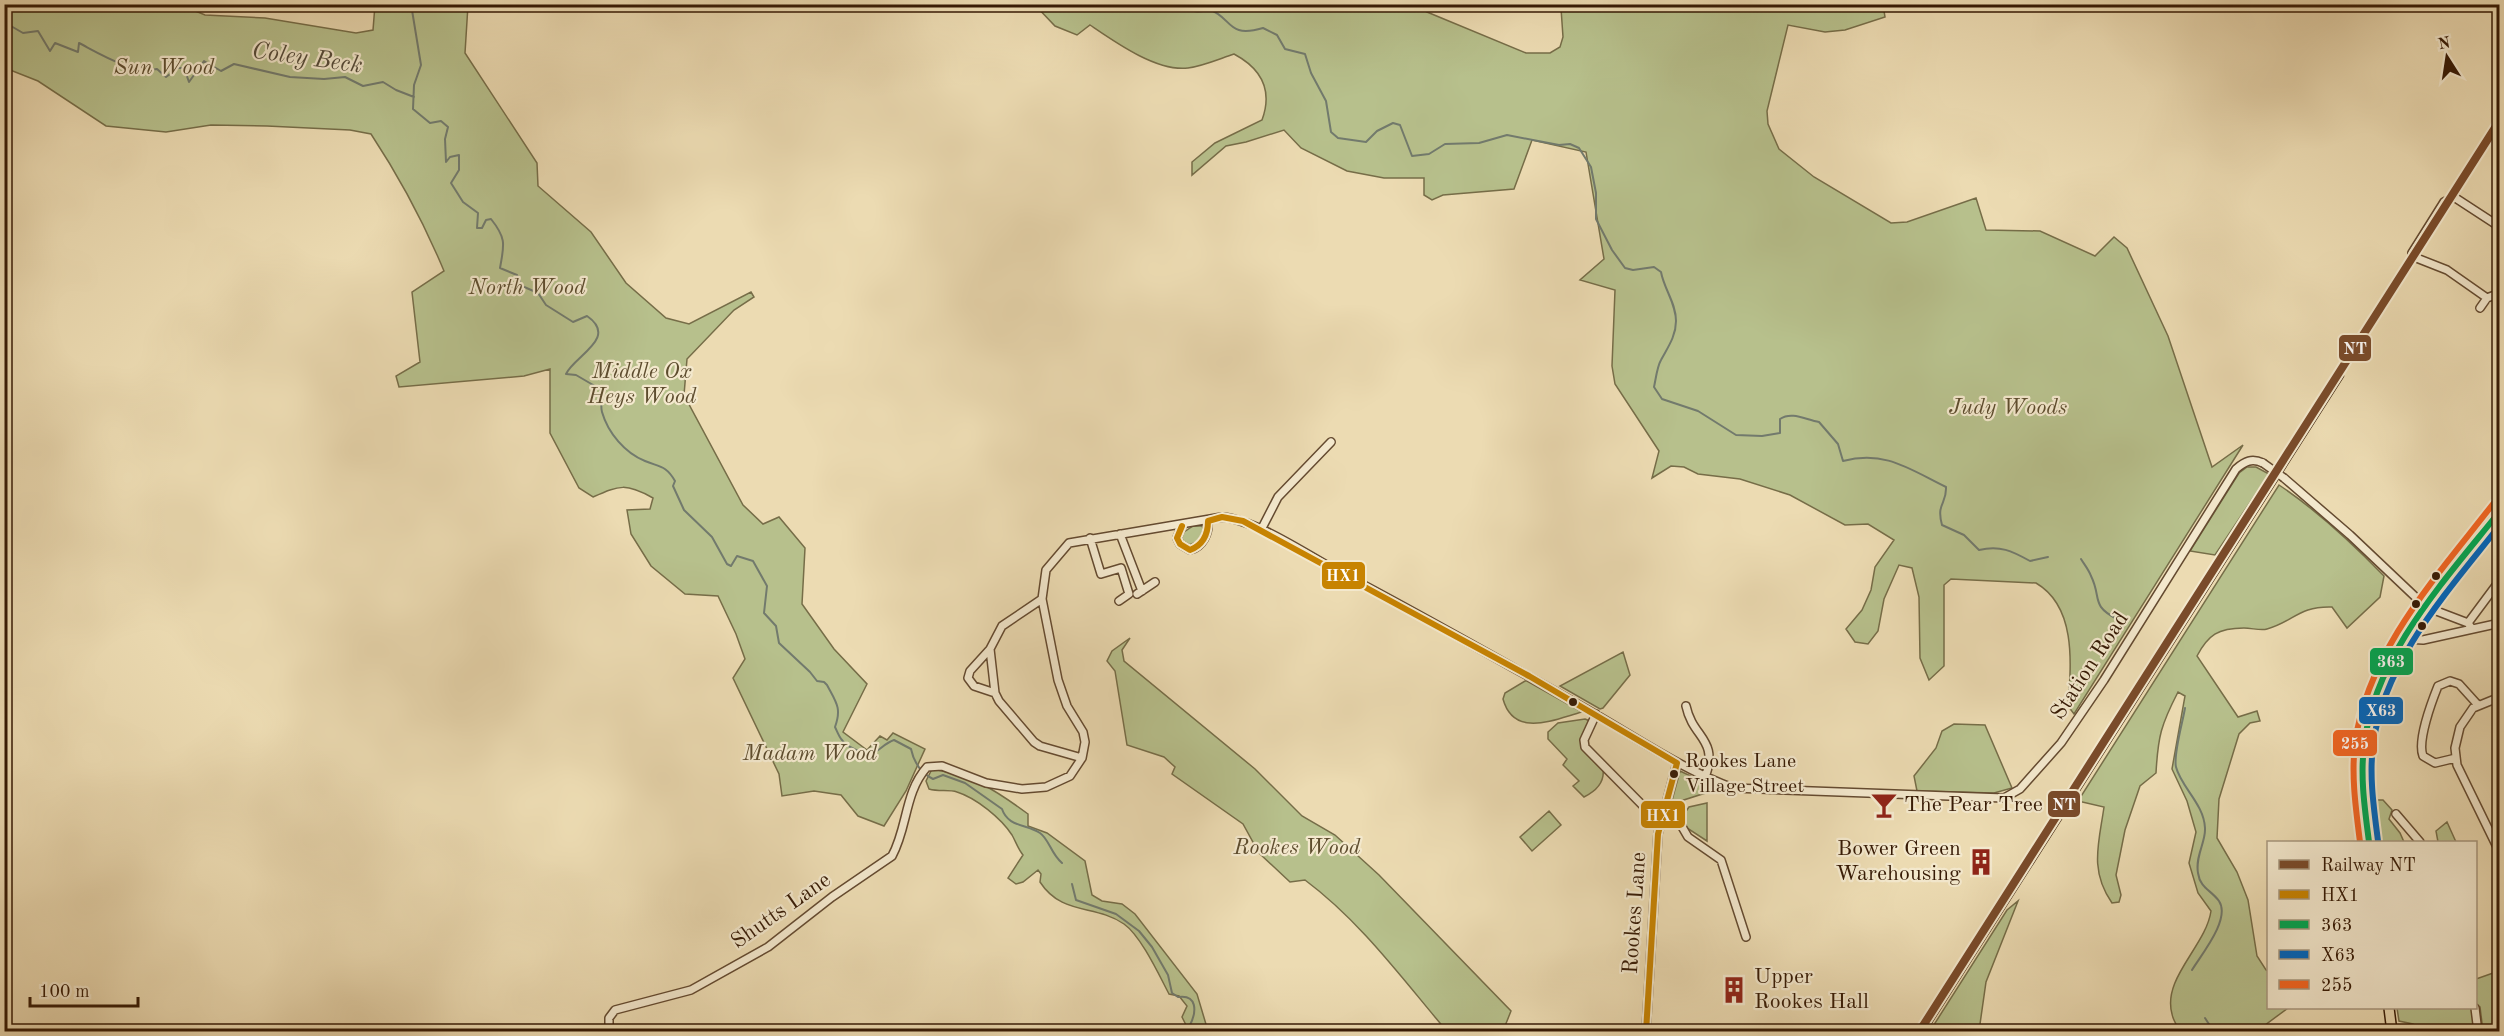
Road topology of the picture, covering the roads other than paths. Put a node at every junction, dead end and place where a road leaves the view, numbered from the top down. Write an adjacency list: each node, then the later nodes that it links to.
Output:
1 (2499, 227): 3 (street)
2 (2499, 293): 3 (street)
3 (2487, 298): 4 (street)
4 (2480, 308)
5 (1331, 442): 9 (street)
6 (2499, 510): 16 (main road)
7 (1208, 520): 8 (street, Station Road); 8 (street); 9 (street, Station Road)
8 (1182, 526): 10 (street, Station Road)
9 (1261, 530): 25 (street, Station Road)
10 (1120, 534): 11 (street, Station Road); 13 (street)
11 (1090, 538): 14 (street, Station Road); 15 (street)
12 (2499, 580): 18 (street)
13 (1155, 582)
14 (1042, 599): 20 (street); 26 (street, Station Road)
15 (1119, 601)
16 (2426, 607): 18 (street, Station Road); 19 (main road); 29 (street, Station Road, bridge)
17 (2499, 623): 18 (street)
18 (2470, 626): 19 (street)
19 (2405, 639): 33 (main road)
20 (990, 649): 21 (street); 21 (street)
21 (995, 693): 26 (street)
22 (2499, 697): 23 (street)
23 (2478, 705): 27 (street); 27 (street)
24 (1686, 706): 29 (street)
25 (1596, 714): 28 (street, Station Road); 32 (street)
26 (1082, 758): 39 (street, Shutts Lane)
27 (2456, 758): 35 (street)
28 (1677, 763): 29 (street, Station Road); 30 (street, Rookes Lane)
29 (1705, 778)
30 (1666, 811): 32 (street, Rookes Lane); 36 (street)
31 (2396, 814): 34 (street)
32 (1660, 824): 40 (street, Rookes Lane)
33 (2369, 841)
34 (2418, 841)
35 (2499, 853)
36 (1746, 937)
37 (2389, 1009): 41 (main road)
38 (2475, 1009): 42 (street)
39 (609, 1032)
40 (1646, 1032)
41 (2392, 1032)
42 (2478, 1032)

